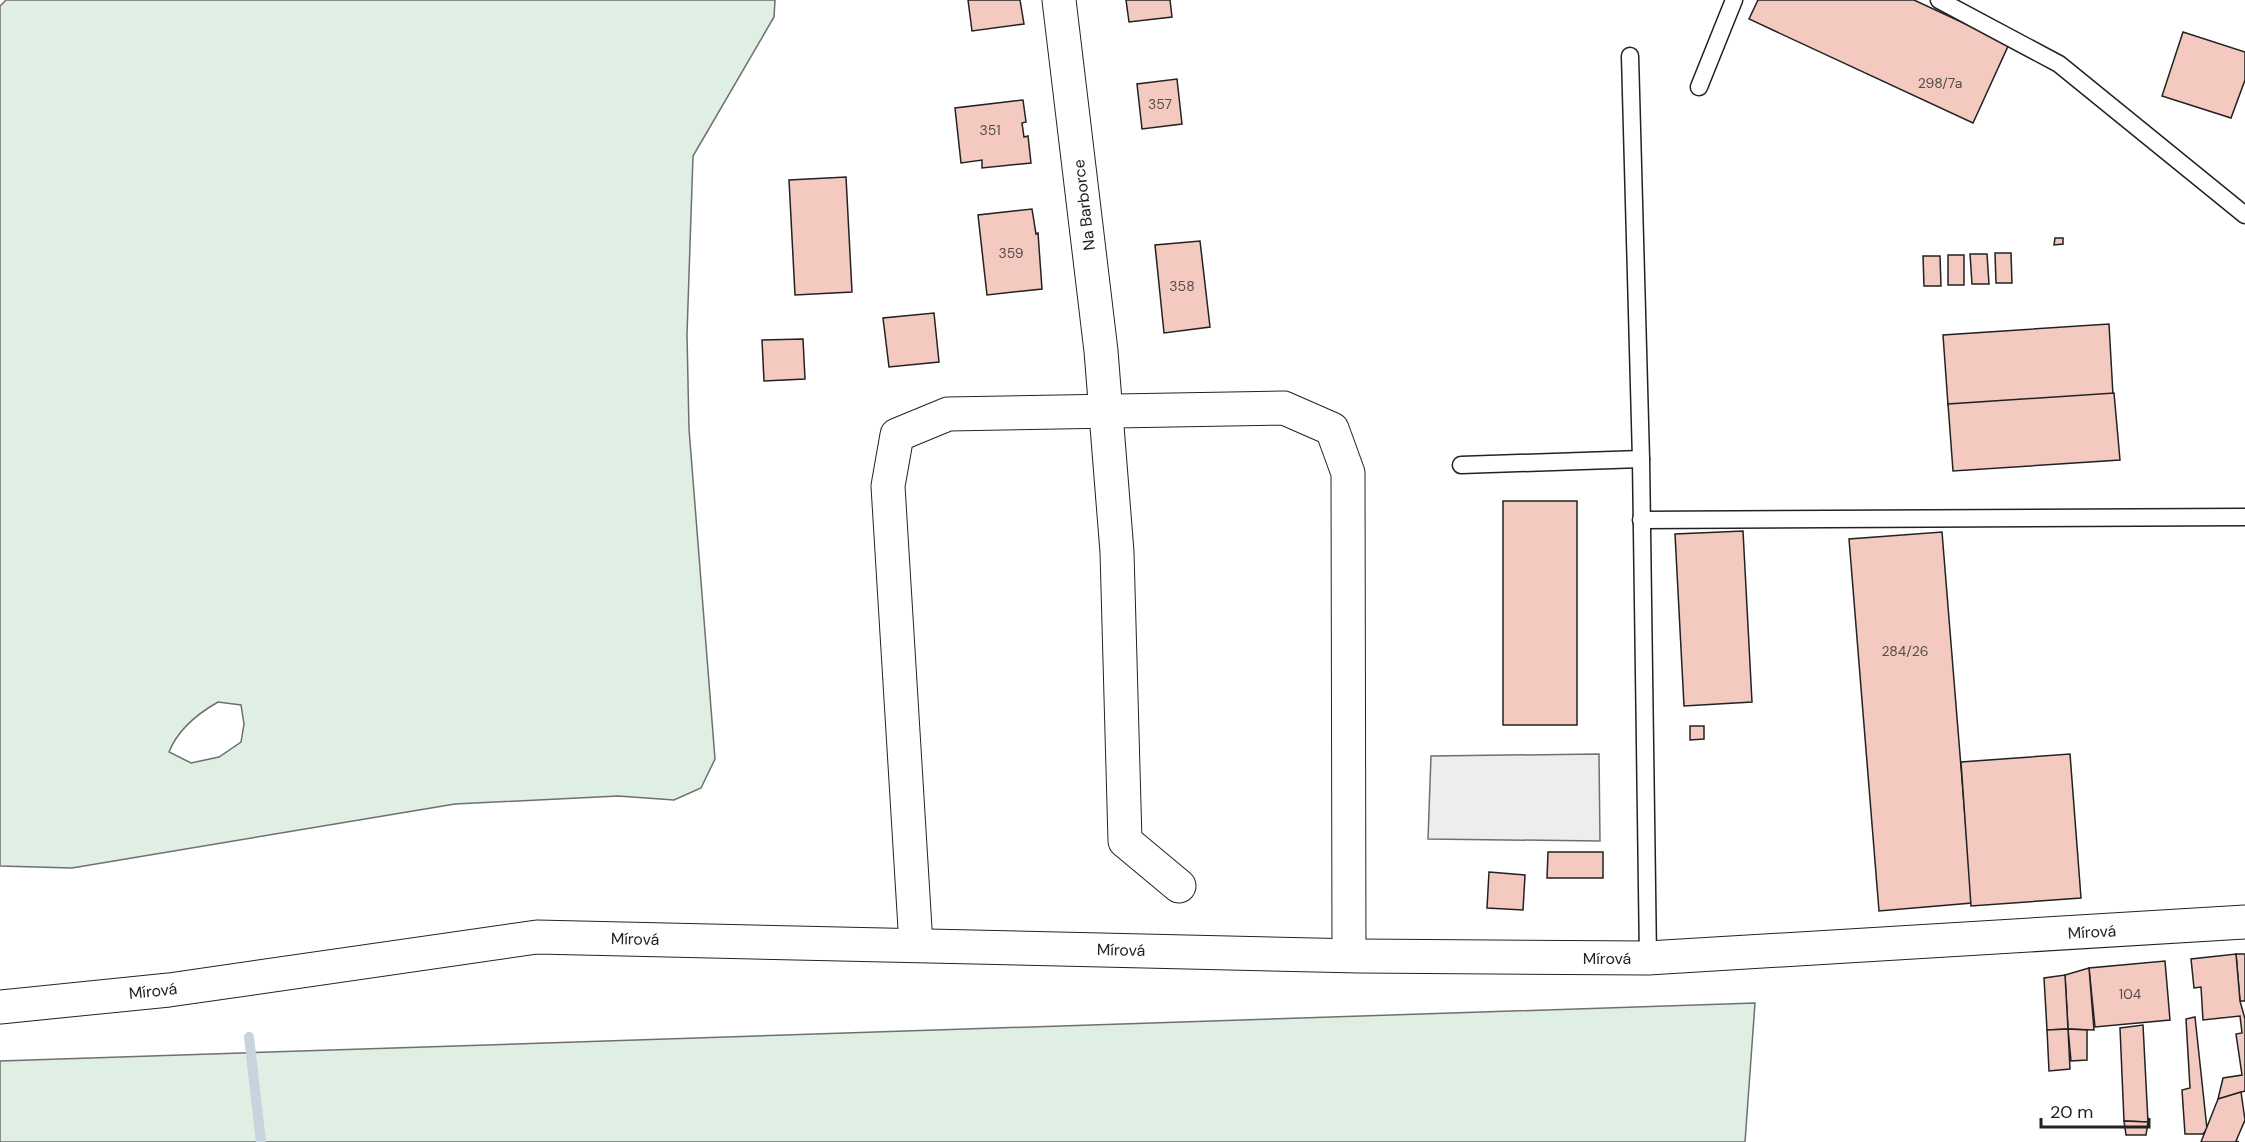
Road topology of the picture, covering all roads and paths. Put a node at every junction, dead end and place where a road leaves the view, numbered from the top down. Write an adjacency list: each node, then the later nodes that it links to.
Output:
1 (1059, 0): 7 (street, Na Barborce)
2 (1734, 0): 5 (lane)
3 (1939, 0): 6 (lane)
4 (1630, 56): 8 (lane)
5 (1699, 87)
6 (2245, 215)
7 (1106, 411): 12 (street, Na Barborce); 14 (street); 15 (street)
8 (1641, 459): 9 (lane); 11 (lane)
9 (1461, 465)
10 (2245, 517): 11 (lane)
11 (1641, 520): 16 (lane)
12 (1179, 886)
13 (2245, 922): 16 (street, Mírová)
14 (916, 945): 15 (street, Mírová); 17 (street, Mírová)
15 (1348, 955): 16 (street, Mírová)
16 (1648, 958)
17 (0, 1007)

